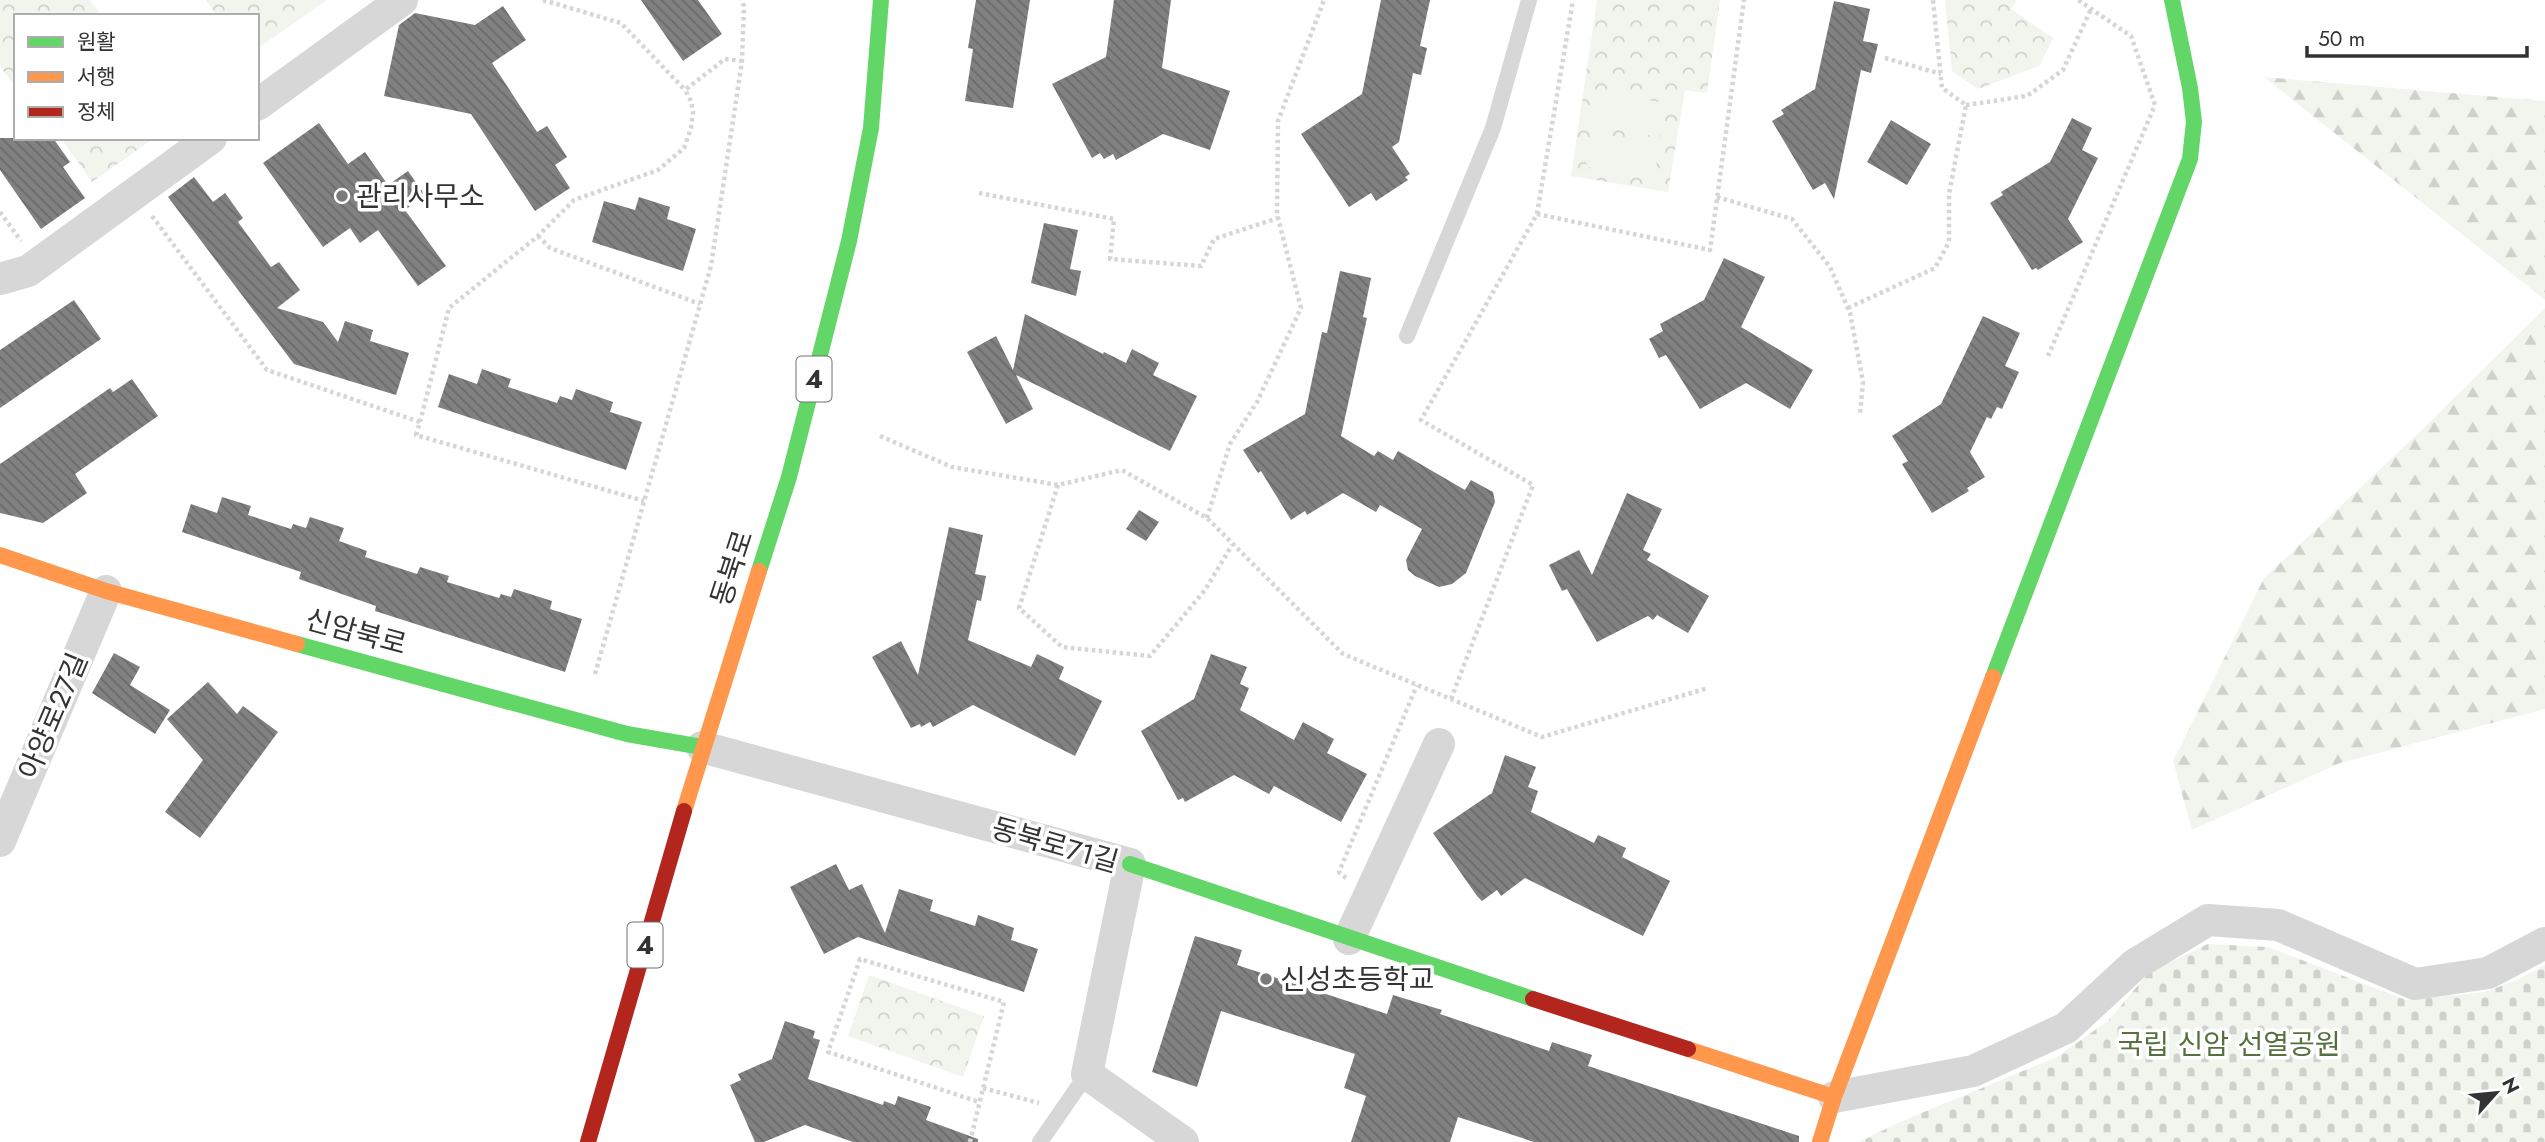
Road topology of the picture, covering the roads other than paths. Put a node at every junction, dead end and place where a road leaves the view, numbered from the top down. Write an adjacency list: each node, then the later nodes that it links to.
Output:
1 (402, 0): 5 (street)
2 (881, 0): 12 (street, 동북로 / 4)
3 (1529, 0): 8 (lane)
4 (2172, 0): 18 (street)
5 (259, 104)
6 (208, 140): 7 (street)
7 (0, 279)
8 (1407, 336)
9 (0, 555): 10 (street, 신암북로)
10 (106, 590): 12 (street, 신암북로); 13 (street, 아양로27길)
11 (1439, 744): 15 (street)
12 (702, 747): 14 (street, 동북로71길); 19 (street, 동북로 / 4)
13 (0, 841)
14 (1130, 864): 15 (street); 17 (street, 동북로71길)
15 (1349, 939): 18 (street)
16 (2545, 943): 18 (street)
17 (1087, 1074): 20 (lane); 21 (street)
18 (1834, 1097): 22 (street)
19 (588, 1142)
20 (1040, 1142)
21 (1183, 1142)
22 (1820, 1142)

